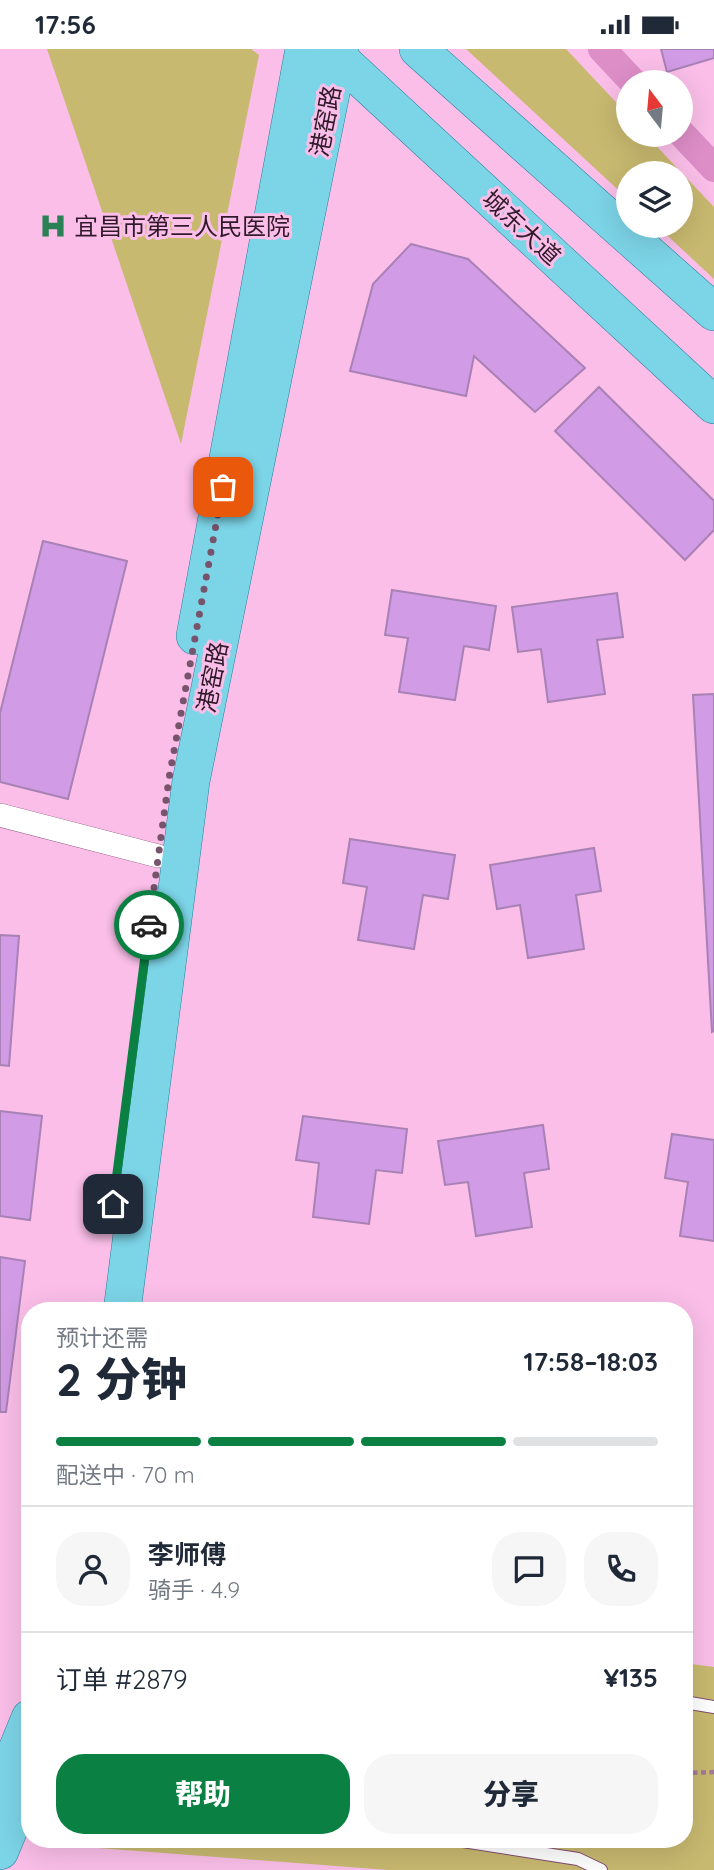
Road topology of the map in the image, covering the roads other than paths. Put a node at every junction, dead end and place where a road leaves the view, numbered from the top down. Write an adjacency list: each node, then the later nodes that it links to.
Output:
1 (418, 49): 3 (main road)
2 (328, 51): 4 (main road, 城东大道); 6 (main road, 港窑路); 8 (main road, 港窑路)
3 (714, 312)
4 (714, 405)
5 (0, 815): 6 (street)
6 (158, 856): 7 (main road, 港窑路)
7 (100, 1302)
8 (123, 1302)
9 (693, 1704): 10 (lane)
10 (714, 1707)
11 (18, 1768): 13 (main road)
12 (508, 1848): 14 (lane)
13 (0, 1851)
14 (601, 1870)

